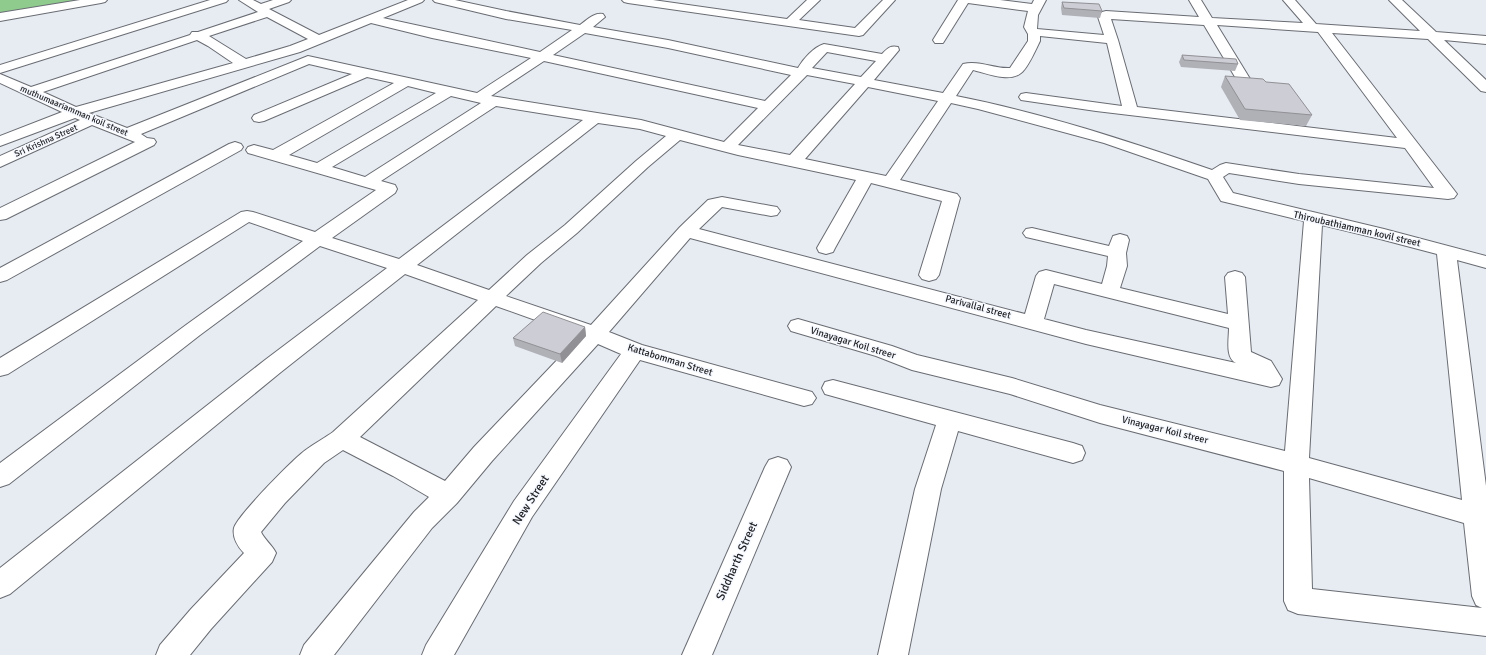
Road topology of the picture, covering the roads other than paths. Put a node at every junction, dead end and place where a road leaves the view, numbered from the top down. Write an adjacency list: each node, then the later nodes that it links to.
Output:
1 (101, 0): 21 (street)
2 (222, 0): 38 (street)
3 (245, 0): 18 (street)
4 (285, 0): 18 (street)
5 (418, 0): 22 (street)
6 (439, 0): 26 (street)
7 (628, 0): 15 (street)
8 (814, 0): 23 (street)
9 (889, 0): 23 (street)
10 (964, 0): 31 (street)
11 (972, 0): 17 (street)
12 (1195, 0): 24 (street)
13 (1289, 0): 25 (street)
14 (1395, 0): 28 (street)
15 (661, 2): 19 (street)
16 (735, 2): 19 (street)
17 (1038, 4): 27 (street)
18 (264, 10): 29 (street); 30 (street)
19 (721, 13): 23 (street)
20 (599, 17): 26 (street)
21 (0, 18)
22 (371, 19): 30 (street); 35 (street)
23 (790, 22)
24 (1209, 22): 25 (street); 32 (street); 45 (street)
25 (1318, 28): 28 (street); 60 (street)
26 (582, 29): 35 (street); 39 (street)
27 (1031, 30): 32 (street); 49 (street)
28 (1432, 35): 33 (street); 44 (street)
29 (196, 36): 37 (street); 47 (street)
30 (319, 40): 34 (street)
31 (939, 40)
32 (1112, 40): 52 (street)
33 (1486, 40)
34 (295, 49): 36 (street); 37 (street)
35 (542, 57): 50 (street); 51 (street)
36 (308, 60): 40 (street); 57 (street)
37 (244, 64): 53 (street)
38 (0, 69)
39 (802, 71): 43 (street); 43 (street); 51 (street)
40 (365, 73): 42 (street); 54 (street)
41 (0, 78): 47 (street, muthumaariamman koil street)
42 (406, 82): 46 (street); 62 (street)
43 (865, 82): 49 (street); 64 (street)
44 (1484, 84)
45 (1248, 87)
46 (449, 91): 50 (street); 65 (street)
47 (29, 92): 53 (street, muthumaariamman koil street)
48 (1026, 97): 52 (street)
49 (947, 98): 66 (street); 68 (street)
50 (486, 99): 55 (street); 69 (street)
51 (768, 106): 61 (street)
52 (1130, 110): 60 (street)
53 (76, 112): 56 (street, muthumaariamman koil street); 59 (street)
54 (259, 118)
55 (594, 118): 58 (street); 79 (street)
56 (92, 120): 57 (street, muthumaariamman koil street); 63 (street, Sri Krishna Street)
57 (127, 134): 71 (street, muthumaariamman koil street)
58 (678, 134): 61 (street); 84 (street)
59 (0, 141)
60 (1410, 144): 66 (street)
61 (727, 147): 64 (street)
62 (275, 156): 65 (street); 81 (street)
63 (0, 162)
64 (794, 162): 67 (street)
65 (318, 169): 69 (street)
66 (1214, 176): 72 (street, Thiroubathiamman kovil street)
67 (866, 177): 68 (street); 76 (street)
68 (890, 182): 80 (street)
69 (367, 183): 75 (street)
70 (771, 211): 73 (street)
71 (0, 215)
72 (1313, 218): 77 (street, Thiroubathiamman kovil street); 93 (street)
73 (686, 230): 85 (street, Parivallal street); 88 (street)
74 (1032, 232): 83 (street)
75 (316, 240): 79 (street, Kattabomman Street); 90 (street, Kattabomman Street); 100 (street)
76 (826, 248)
77 (1446, 251): 78 (street, Thiroubathiamman kovil street); 102 (street)
78 (1486, 262)
79 (403, 267): 84 (street, Kattabomman Street); 103 (street)
80 (929, 275)
81 (0, 276)
82 (1235, 277): 86 (street)
83 (1109, 292): 85 (street); 86 (street)
84 (492, 298): 88 (street, Kattabomman Street); 96 (street)
85 (1033, 322): 91 (street, Parivallal street)
86 (1240, 324): 91 (street)
87 (798, 326): 98 (street, Vinayagar Koil streer)
88 (595, 334): 89 (street, Kattabomman Street); 101 (street)
89 (635, 351): 94 (street, Kattabomman Street); 108 (street, New Street)
90 (0, 368)
91 (1271, 380): 93 (street, Parivallal street)
92 (833, 388): 95 (street)
93 (1301, 390): 98 (street)
94 (804, 398)
95 (949, 420): 97 (street); 110 (street)
96 (342, 438): 101 (street); 106 (street)
97 (1073, 453)
98 (1296, 464): 102 (street, Vinayagar Koil streer); 105 (street)
99 (778, 467): 109 (street, Siddharth Street)
100 (0, 477)
101 (448, 495): 107 (street)
102 (1476, 515): 104 (street)
103 (0, 584)
104 (1486, 596)
105 (1486, 622)
106 (171, 655)
107 (315, 655)
108 (437, 655)
109 (697, 655)
110 (893, 655)

